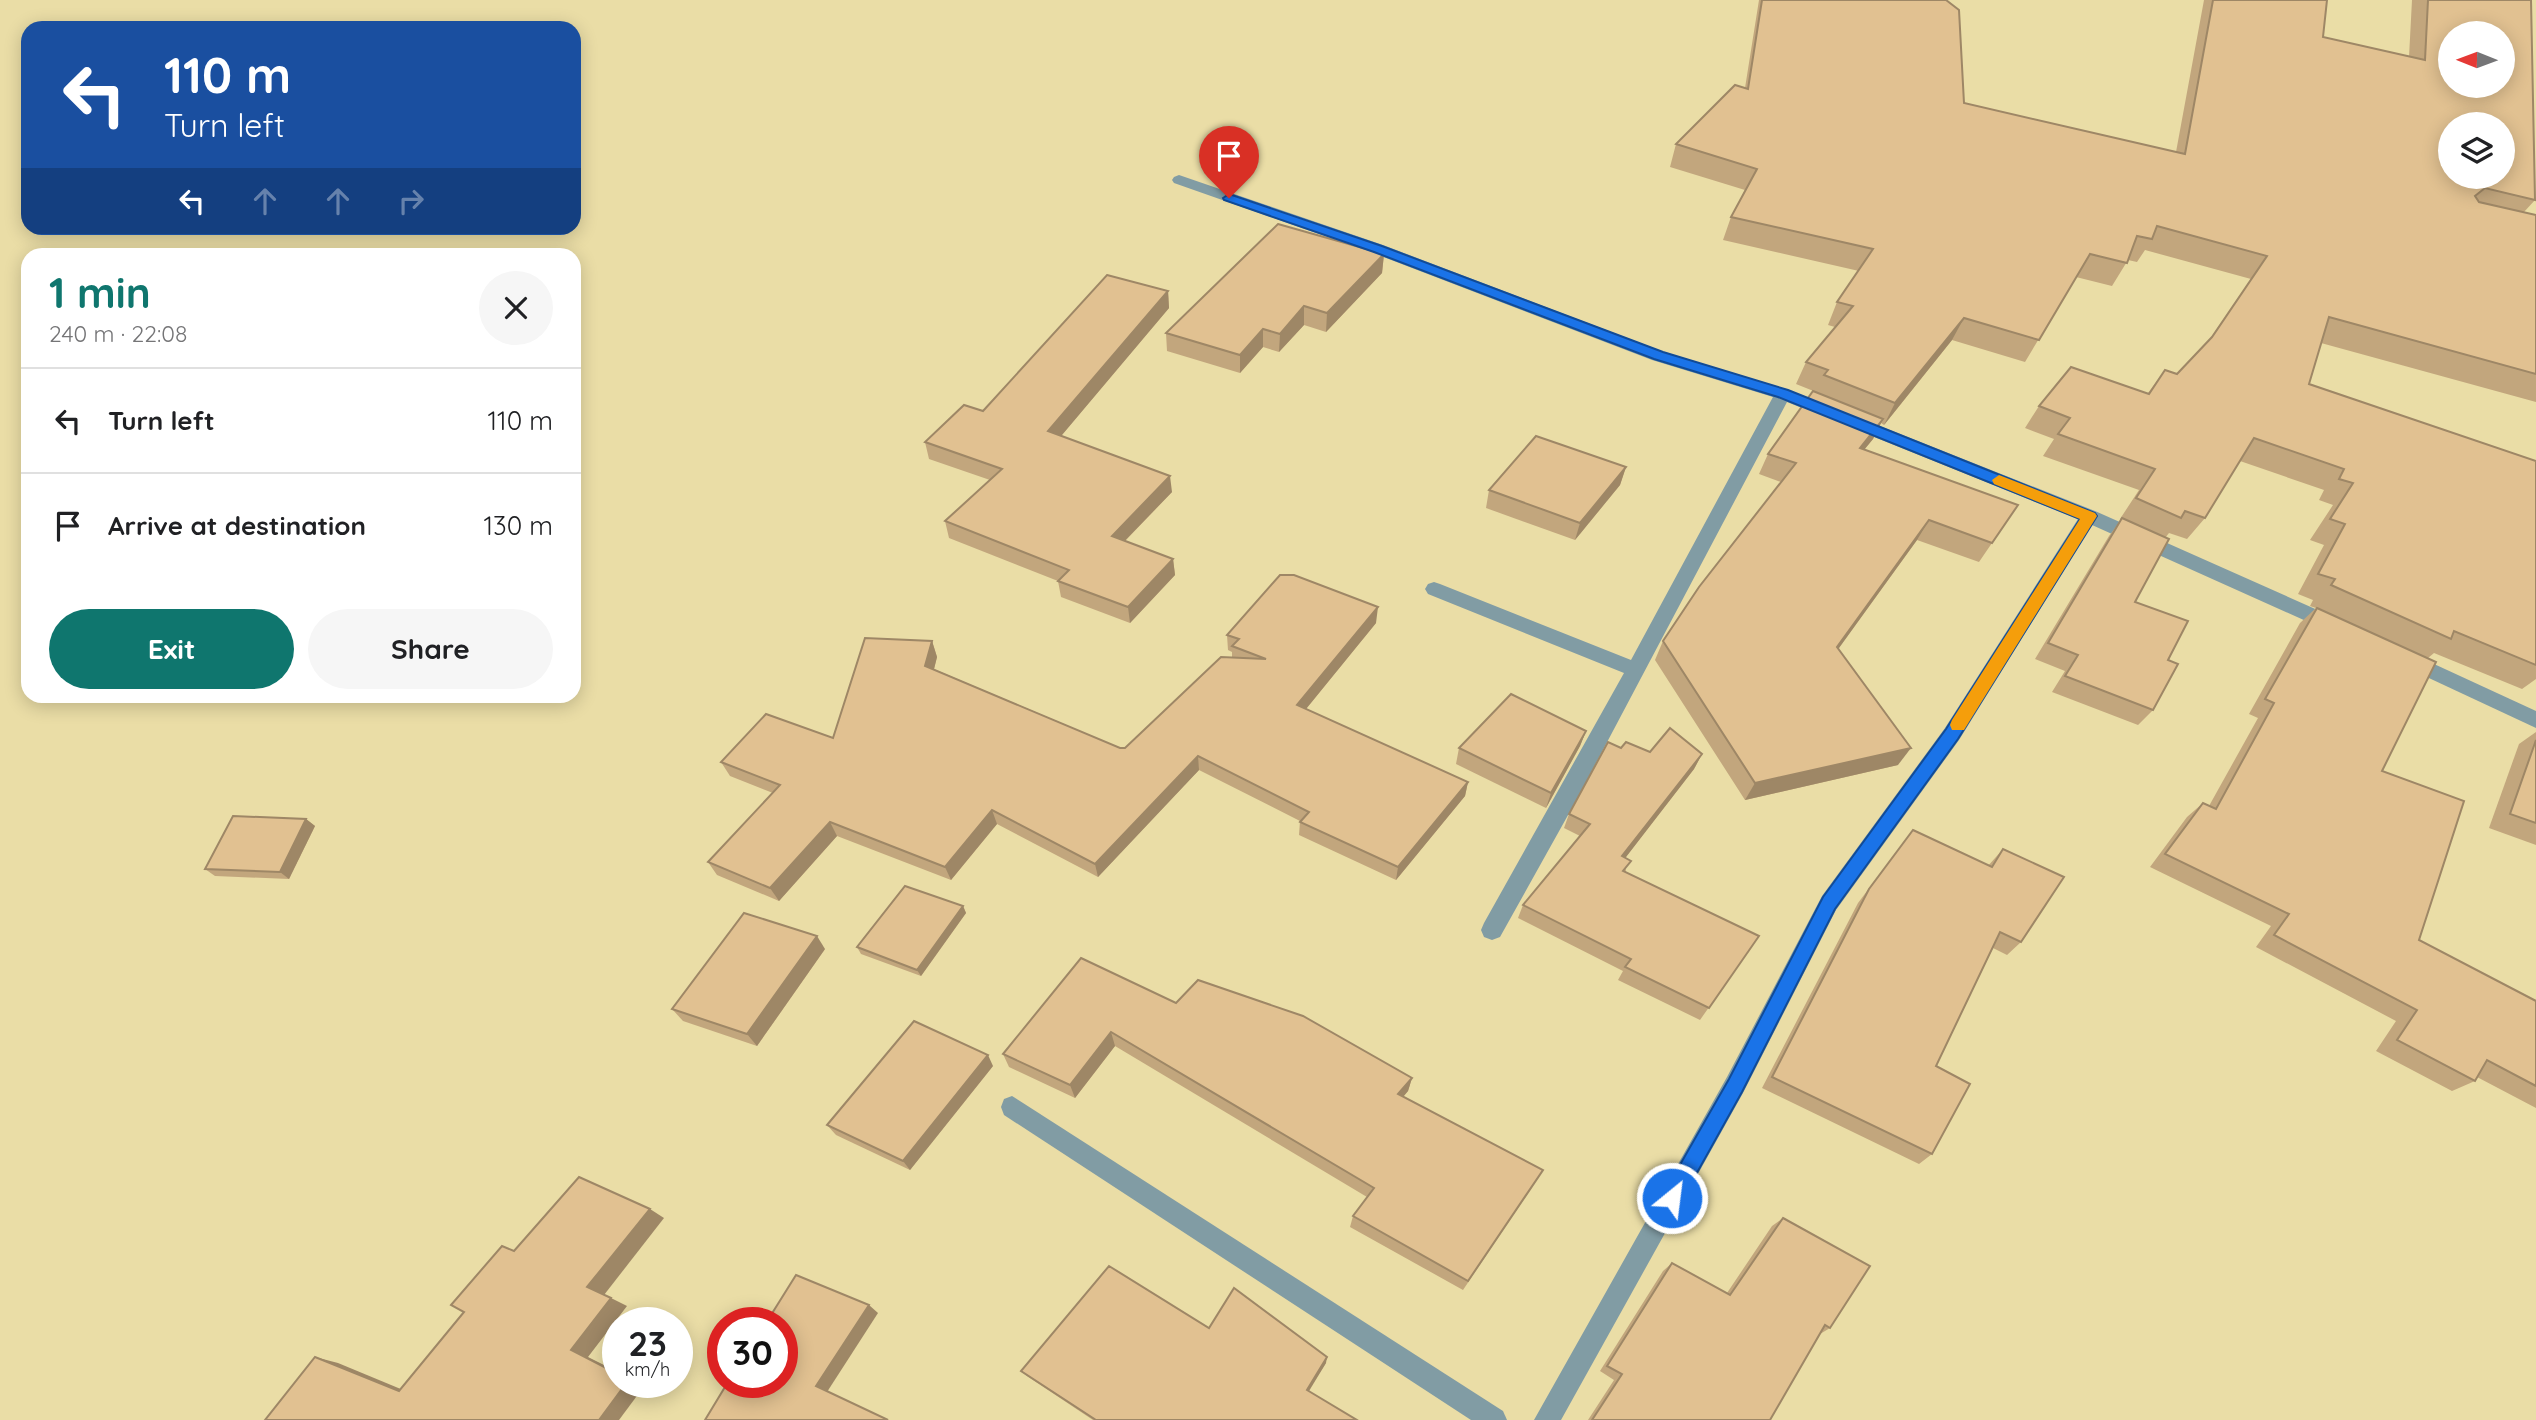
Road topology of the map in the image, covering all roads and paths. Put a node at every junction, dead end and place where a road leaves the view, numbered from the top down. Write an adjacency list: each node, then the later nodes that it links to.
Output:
1 (1179, 180): 2 (street)
2 (1783, 394): 3 (street); 7 (street)
3 (2090, 516): 5 (street); 12 (street)
4 (1434, 589): 7 (street)
5 (2354, 635)
6 (2390, 652): 8 (street)
7 (1636, 670): 9 (street)
8 (2536, 720)
9 (1492, 930)
10 (1012, 1107): 11 (street)
11 (1494, 1420)
12 (1547, 1420)

